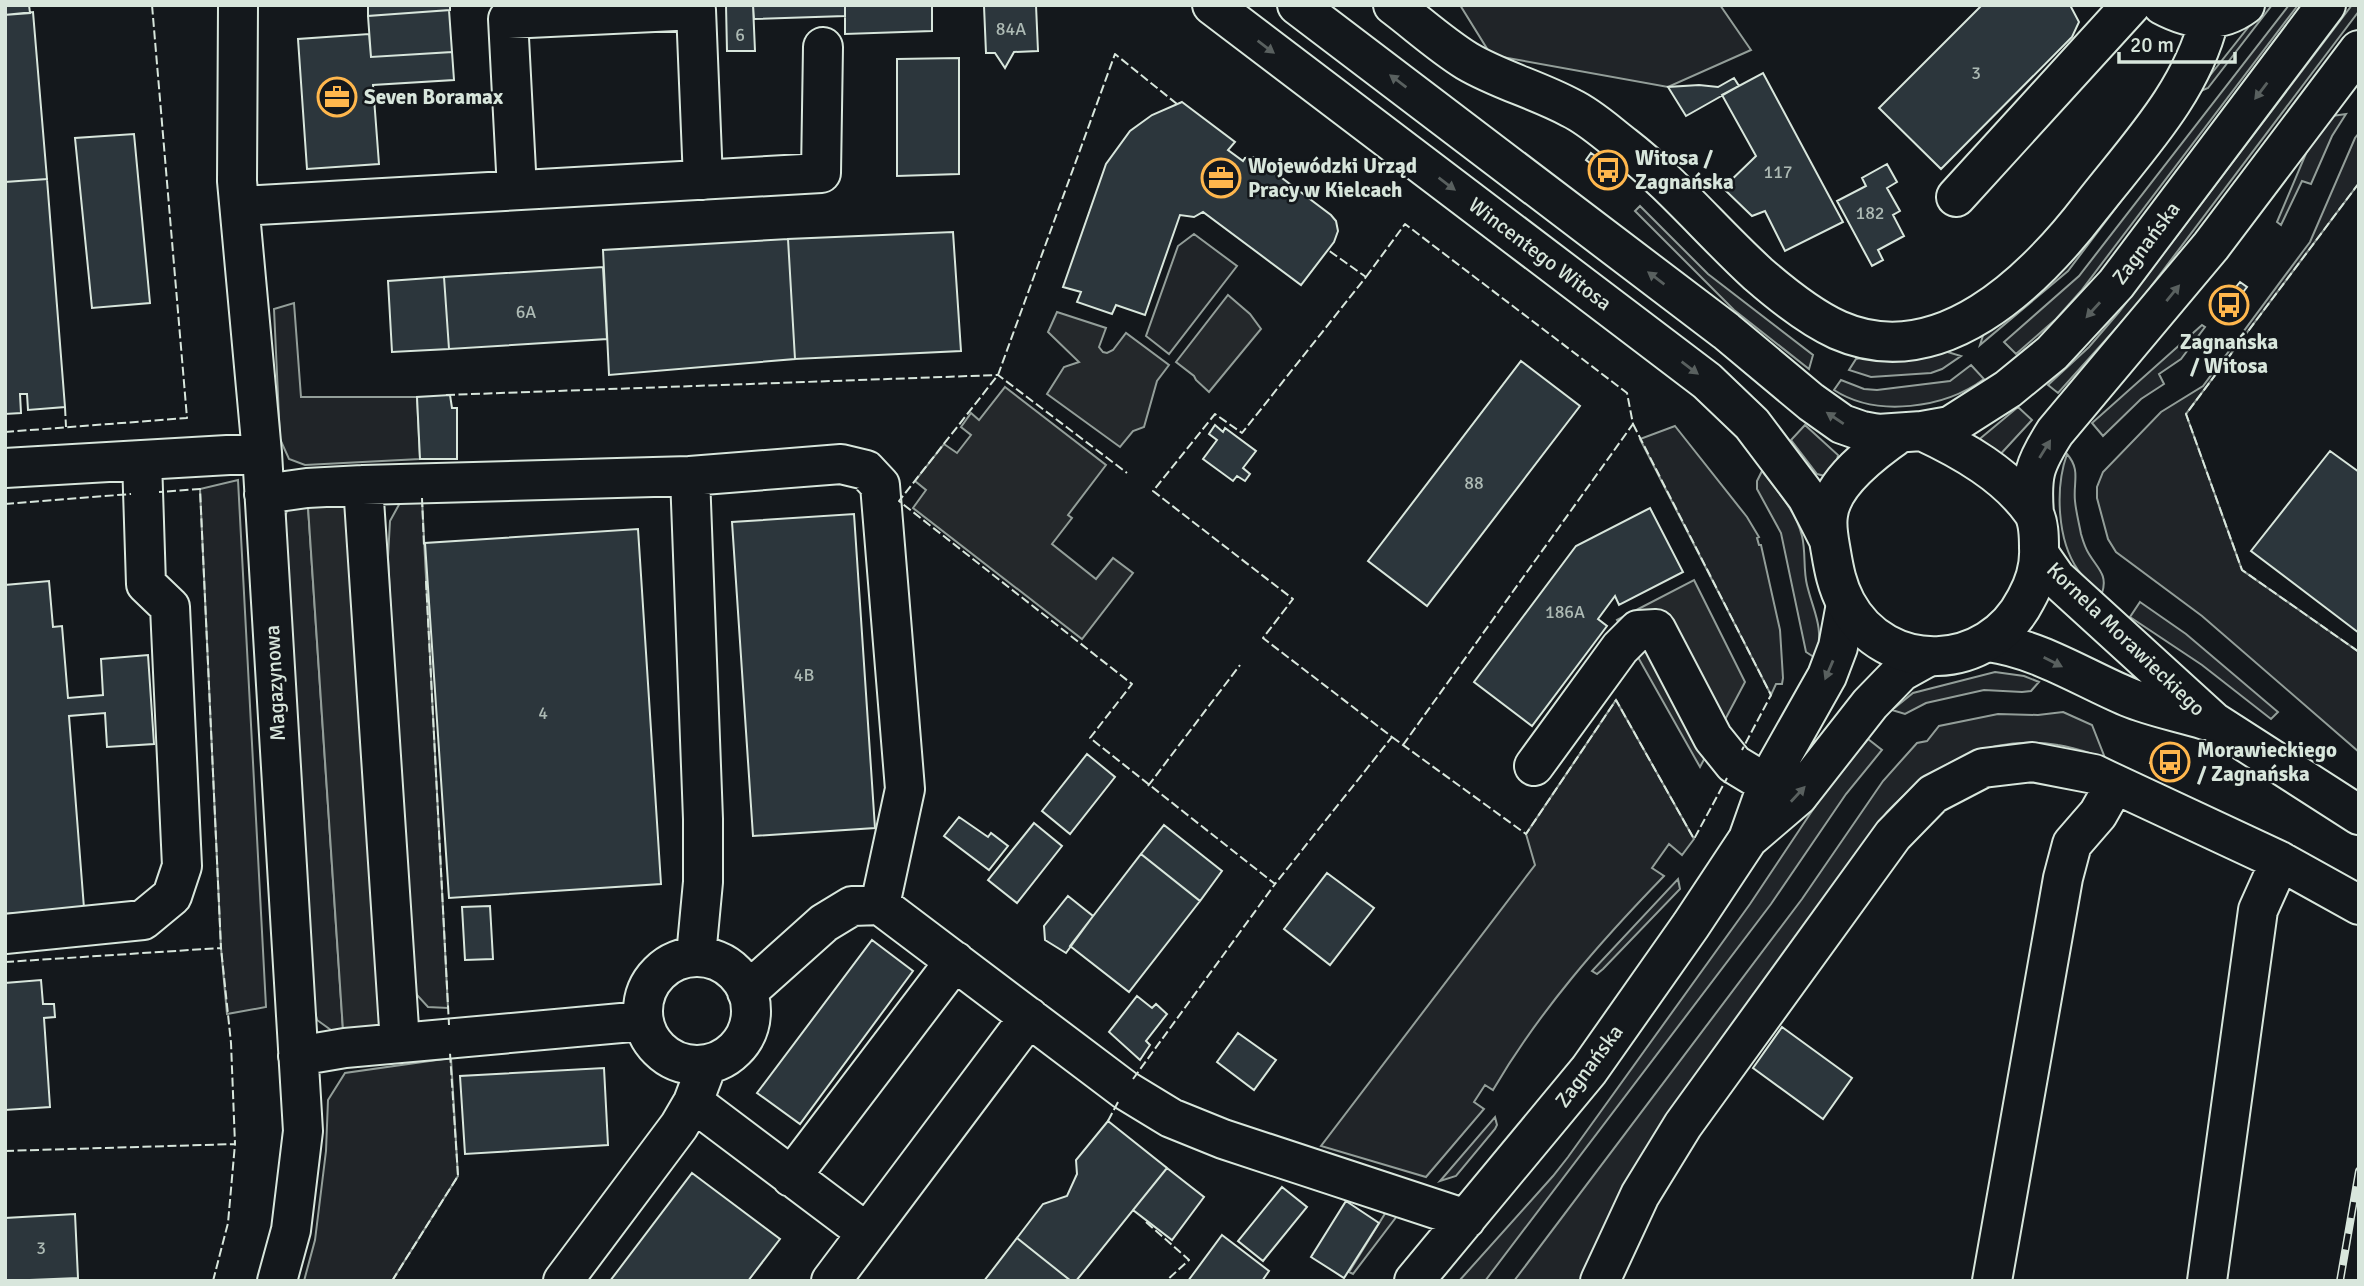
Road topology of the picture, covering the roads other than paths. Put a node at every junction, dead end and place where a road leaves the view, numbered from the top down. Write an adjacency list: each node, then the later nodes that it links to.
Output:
1 (212, 5): 13 (main road, Magazynowa)
2 (238, 5): 13 (main road, Magazynowa)
3 (1212, 5): 26 (main road, Wincentego Witosa, one-way to 26)
4 (1297, 5): 18 (main road, one-way to 4)
5 (1393, 5): 10 (main road)
6 (2131, 5): 16 (main road)
7 (2245, 5): 10 (main road)
8 (2326, 5): 18 (main road, Zagnańska, one-way to 18)
9 (2162, 6): 10 (main road)
10 (2209, 20)
11 (823, 47): 14 (main road)
12 (2354, 66): 25 (main road, one-way to 12)
13 (236, 83): 17 (main road, Magazynowa)
14 (703, 180): 15 (main road); 15 (main road)
15 (517, 190): 17 (main road)
16 (1956, 197)
17 (240, 206): 19 (main road, Magazynowa)
18 (1911, 432): 25 (main road); 26 (main road)
19 (262, 453): 20 (main road); 24 (main road, Magazynowa)
20 (142, 460): 21 (main road); 40 (main road)
21 (5, 468)
22 (690, 477): 23 (main road); 38 (main road); 41 (main road)
23 (363, 485): 24 (main road); 46 (main road)
24 (264, 494): 47 (main road, Magazynowa)
25 (2034, 514): 27 (main road)
26 (1829, 540): 28 (main road)
27 (2040, 555): 29 (main road); 31 (main road, Kornela Morawieckiego)
28 (1846, 604): 30 (main road); 34 (main road, Zagnańska, one-way to 34)
29 (1988, 642): 30 (main road); 31 (main road, Kornela Morawieckiego, one-way to 31)
30 (1928, 657): 36 (main road, Zagnańska, one-way to 30)
31 (2214, 722): 35 (main road, Kornela Morawieckiego)
32 (1534, 766): 34 (main road)
33 (2115, 783): 37 (main road); 57 (main road); 58 (main road)
34 (1767, 784): 36 (main road, Zagnańska)
35 (2359, 815)
36 (1748, 839): 51 (main road, Zagnańska)
37 (2280, 861): 39 (main road); 59 (main road)
38 (880, 905): 42 (main road); 43 (main road)
39 (2359, 905)
40 (5, 934)
41 (696, 956): 43 (main road); 45 (main road)
42 (955, 961): 44 (main road); 50 (main road)
43 (747, 992): 48 (main road)
44 (1029, 1017): 51 (main road); 52 (main road)
45 (643, 1021): 46 (main road); 48 (main road)
46 (400, 1043): 47 (main road)
47 (298, 1056): 53 (main road, Magazynowa)
48 (707, 1065): 49 (main road)
49 (692, 1102): 50 (main road); 54 (main road)
50 (791, 1177): 52 (main road)
51 (1466, 1219): 56 (main road, Zagnańska)
52 (867, 1233): 55 (main road)
53 (277, 1281)
54 (563, 1281)
55 (831, 1281)
56 (1414, 1281)
57 (1600, 1281)
58 (1992, 1281)
59 (2207, 1281)

